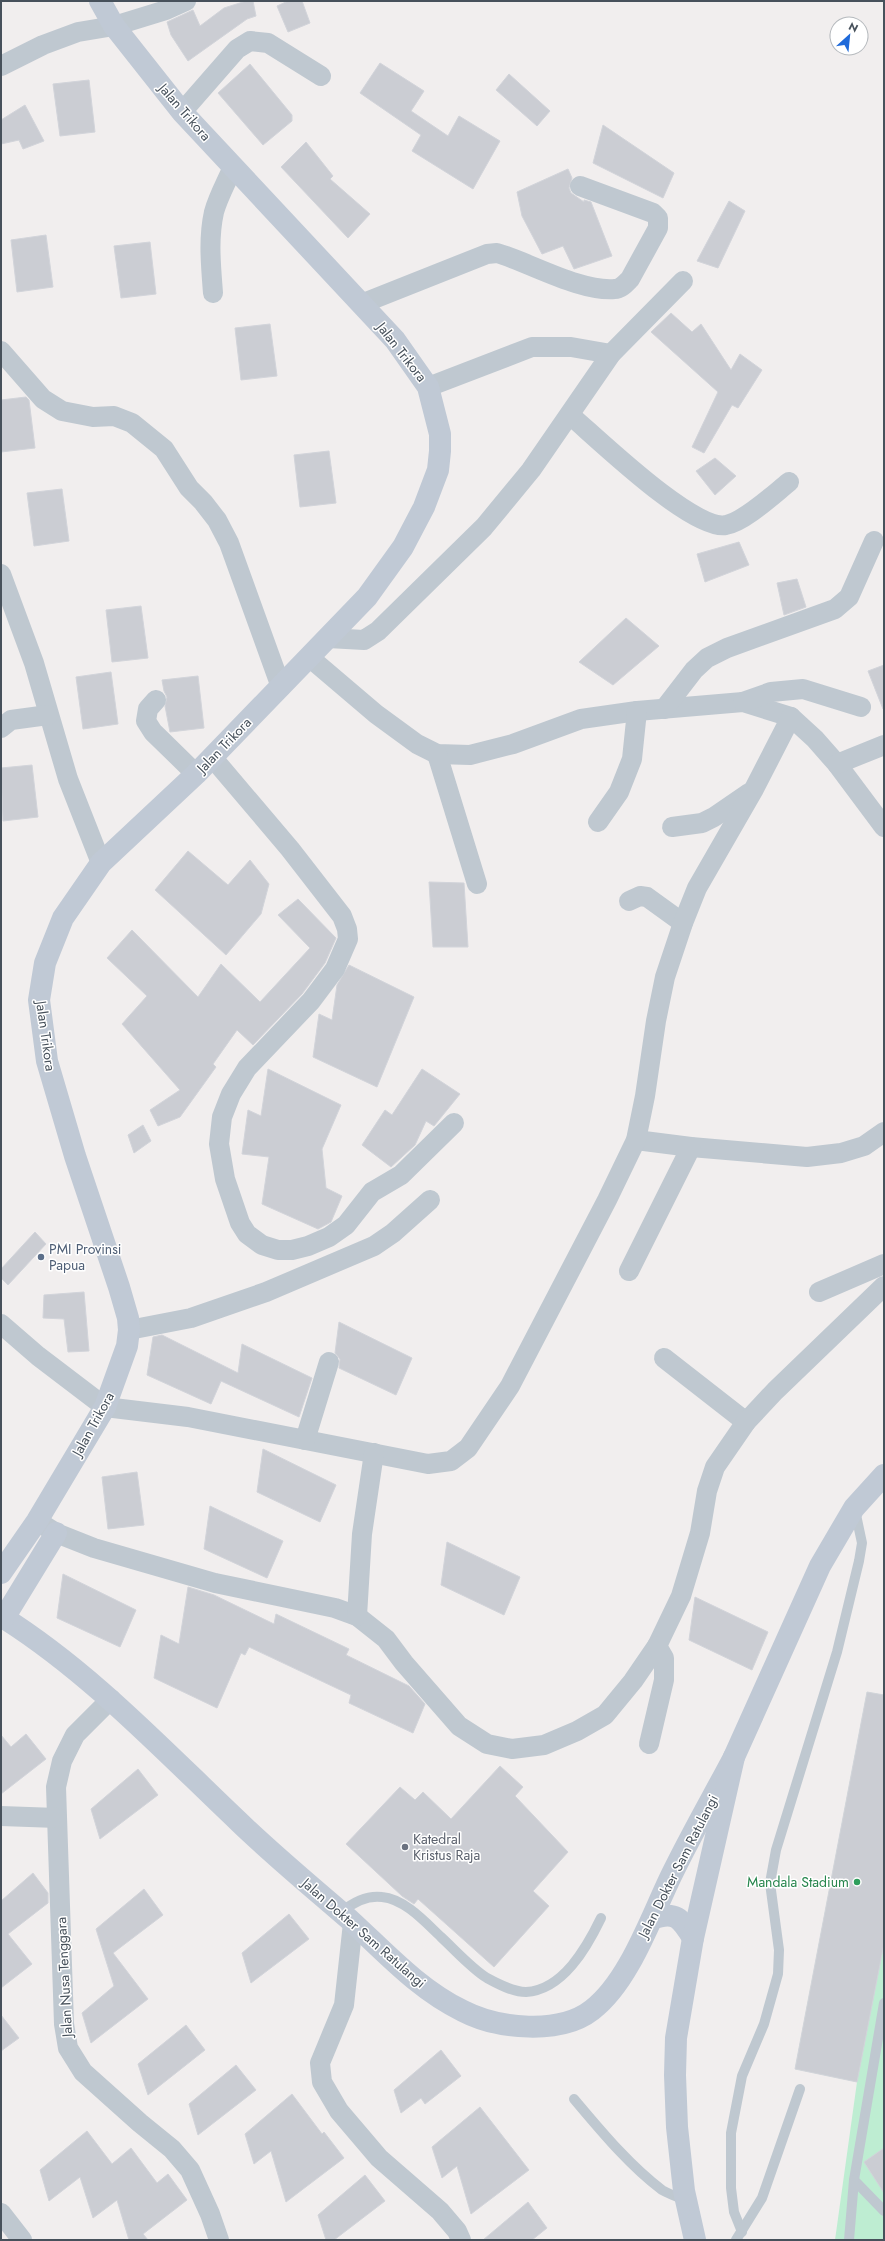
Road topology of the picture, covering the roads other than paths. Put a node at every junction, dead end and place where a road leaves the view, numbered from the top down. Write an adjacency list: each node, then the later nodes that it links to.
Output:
1 (100, 1): 3 (street, Jalan Trikora)
2 (186, 1): 3 (street)
3 (114, 26): 4 (street); 6 (street, Jalan Trikora)
4 (1, 66)
5 (320, 76): 6 (street)
6 (182, 112): 7 (street, Jalan Trikora)
7 (233, 167): 10 (street); 11 (street, Jalan Trikora)
8 (580, 186): 11 (street)
9 (683, 281): 13 (street)
10 (213, 293)
11 (361, 304): 14 (street, Jalan Trikora)
12 (1, 351): 21 (street)
13 (611, 354): 14 (street); 15 (street)
14 (428, 387): 19 (street, Jalan Trikora)
15 (570, 415): 16 (street); 19 (street)
16 (789, 482)
17 (874, 541): 25 (street)
18 (1, 574): 27 (street)
19 (328, 638): 20 (street, Jalan Trikora)
20 (309, 657): 21 (street, Jalan Trikora); 31 (street)
21 (281, 687): 32 (street, Jalan Trikora)
22 (156, 700): 34 (street)
23 (743, 702): 24 (street); 25 (street); 28 (street)
24 (861, 707)
25 (664, 709): 26 (street)
26 (637, 711): 31 (street); 36 (street)
27 (48, 715): 29 (street); 39 (street)
28 (791, 717): 33 (street); 35 (street)
29 (4, 722)
30 (884, 746): 33 (street)
31 (437, 754): 40 (street)
32 (212, 757): 34 (street, Jalan Trikora); 43 (street)
33 (837, 764): 38 (street)
34 (196, 774): 39 (street, Jalan Trikora)
35 (754, 790): 37 (street); 42 (street)
36 (598, 822)
37 (672, 827)
38 (884, 827)
39 (102, 863): 53 (street, Jalan Trikora)
40 (477, 884)
41 (629, 901): 42 (street)
42 (683, 923): 45 (street)
43 (454, 1123)
44 (884, 1132): 46 (street)
45 (636, 1140): 46 (street); 59 (street)
46 (691, 1147): 49 (street)
47 (430, 1200): 53 (street)
48 (884, 1264): 51 (street)
49 (628, 1271)
50 (884, 1286): 57 (street)
51 (819, 1292)
52 (2, 1327): 56 (street)
53 (129, 1330): 56 (street, Jalan Trikora)
54 (664, 1358): 57 (street)
55 (329, 1362): 58 (street)
56 (106, 1407): 58 (street); 62 (street, Jalan Trikora)
57 (746, 1422): 67 (street)
58 (305, 1440): 59 (street)
59 (374, 1453): 65 (street)
60 (884, 1475): 61 (street)
61 (854, 1508): 70 (street); 84 (lane)
62 (37, 1521): 63 (street); 64 (street, Jalan Trikora)
63 (56, 1533): 65 (street); 66 (street)
64 (1, 1573)
65 (357, 1616): 67 (street)
66 (2, 1617): 68 (street, Jalan Dokter Sam Ratulangi)
67 (657, 1646): 69 (street)
68 (111, 1699): 72 (street, Jalan Nusa Tenggara); 73 (street, Jalan Dokter Sam Ratulangi)
69 (649, 1744)
70 (734, 1757): 75 (street, Jalan Dokter Sam Ratulangi); 76 (street)
71 (1, 1816): 72 (street)
72 (57, 1818): 86 (street, Jalan Nusa Tenggara)
73 (347, 1918): 74 (lane); 75 (street, Jalan Dokter Sam Ratulangi); 87 (street)
74 (601, 1918)
75 (652, 1919): 76 (street)
76 (693, 1938): 81 (street)
77 (884, 2002): 80 (lane)
78 (800, 2089): 84 (lane)
79 (574, 2099): 81 (lane)
80 (854, 2180): 82 (lane); 90 (lane)
81 (686, 2201): 88 (street)
82 (884, 2210)
83 (1, 2213): 85 (street)
84 (742, 2232): 89 (lane)
85 (22, 2240)
86 (219, 2240)
87 (461, 2240)
88 (695, 2240)
89 (736, 2240)
90 (849, 2240)

